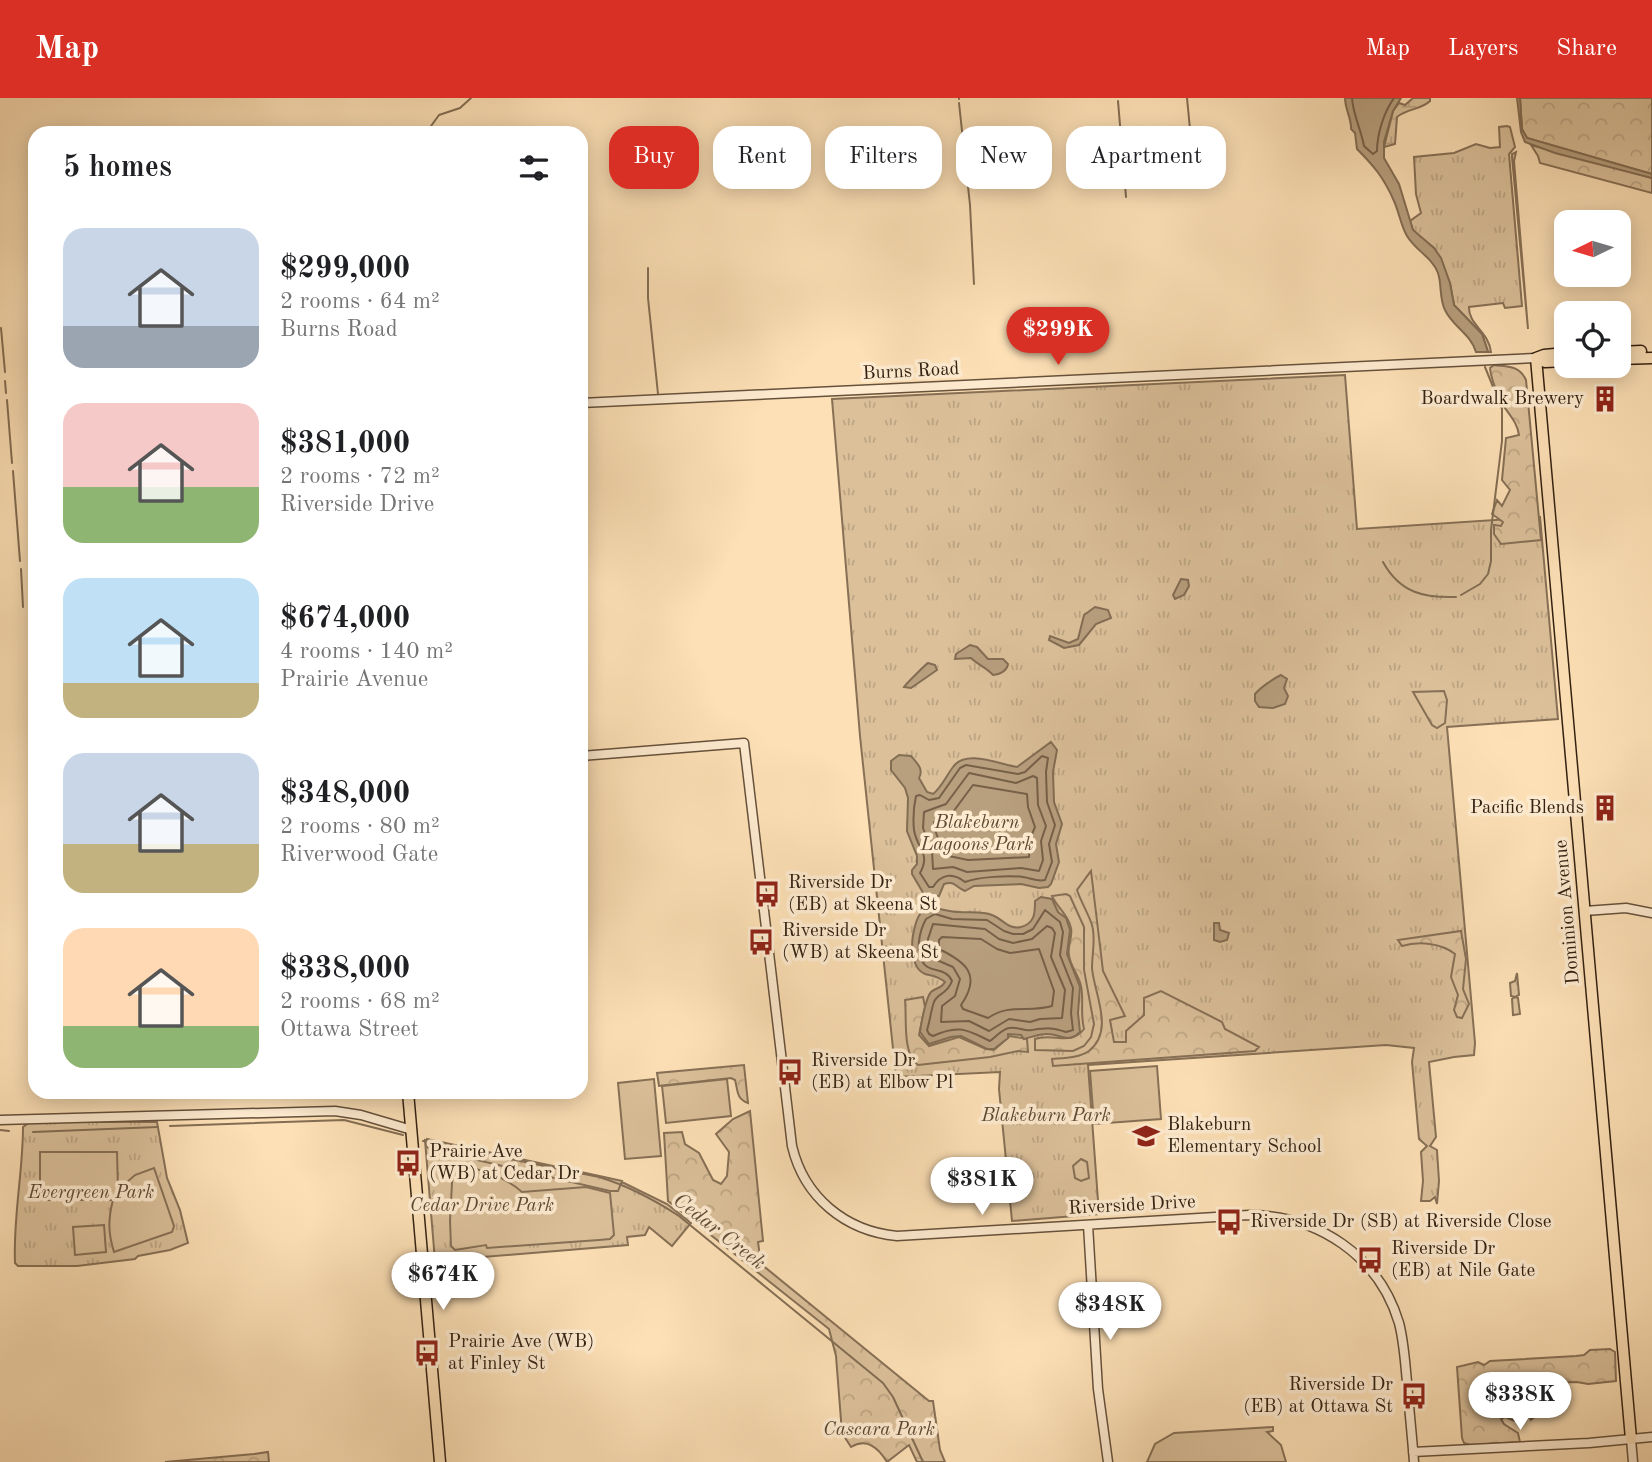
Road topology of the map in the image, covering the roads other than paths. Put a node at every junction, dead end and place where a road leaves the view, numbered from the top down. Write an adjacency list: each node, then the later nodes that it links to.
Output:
1 (1652, 351): 2 (main road)
2 (1631, 352)
3 (1554, 355): 4 (main road)
4 (1536, 358): 7 (main road); 8 (street, Burns Road); 10 (main road, Dominion Avenue)
5 (1652, 358): 6 (main road)
6 (1631, 359)
7 (1554, 362)
8 (588, 403)
9 (588, 755): 15 (street, Riverside Drive)
10 (1585, 911): 11 (street); 17 (main road, Dominion Avenue)
11 (1652, 913)
12 (409, 1099): 14 (main road)
13 (0, 1120): 14 (street)
14 (412, 1130): 19 (main road)
15 (1088, 1225): 18 (street, Riverside Drive); 20 (street)
16 (1652, 1437): 17 (street)
17 (1631, 1439): 18 (street); 22 (street, Dominion Avenue)
18 (1413, 1452): 21 (street, Riverside Drive)
19 (440, 1462)
20 (1108, 1462)
21 (1414, 1462)
22 (1633, 1462)

